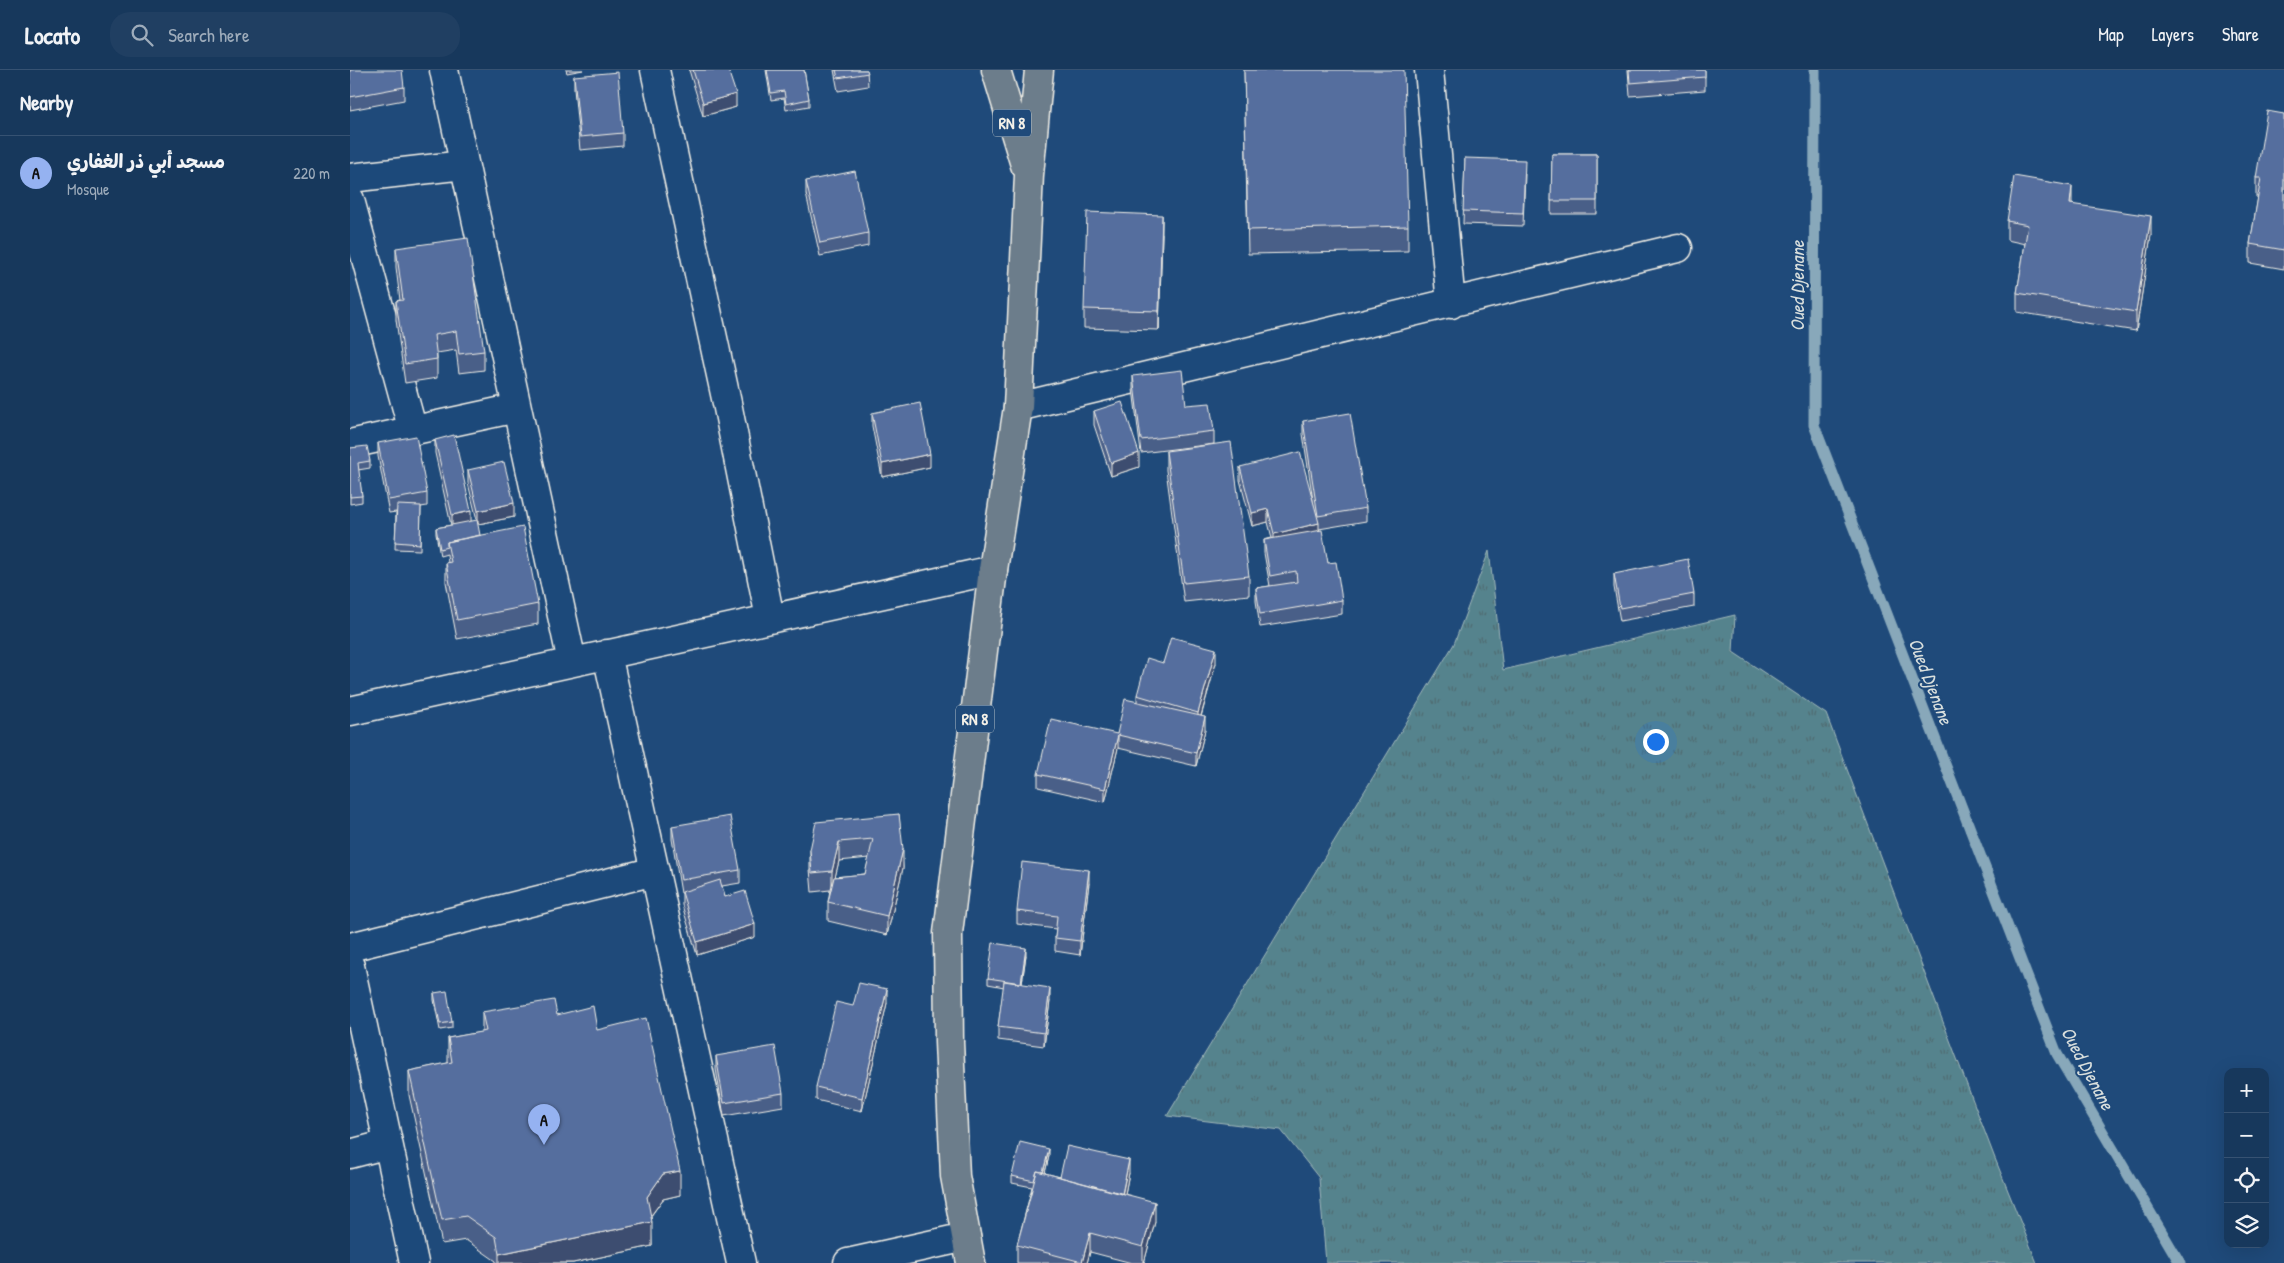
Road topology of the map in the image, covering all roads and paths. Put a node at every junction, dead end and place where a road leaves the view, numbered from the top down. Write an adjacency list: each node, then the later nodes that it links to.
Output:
1 (444, 70): 6 (street)
2 (655, 70): 17 (street)
3 (996, 70): 7 (main road, RN 8)
4 (1039, 70): 7 (main road, RN 8)
5 (1429, 70): 11 (street)
6 (464, 165): 8 (street); 13 (street)
7 (1029, 176): 12 (main road, RN 8)
8 (350, 178)
9 (350, 200): 14 (street)
10 (1678, 248): 11 (street)
11 (1451, 304): 12 (street)
12 (1018, 407): 16 (main road, RN 8)
13 (517, 408): 14 (street); 19 (street)
14 (413, 431): 15 (street)
15 (350, 444)
16 (993, 570): 17 (street); 26 (main road, RN 8)
17 (770, 618): 18 (street)
18 (608, 654): 19 (street); 21 (street)
19 (572, 662): 20 (street)
20 (350, 711)
21 (655, 871): 22 (street); 28 (street)
22 (350, 947)
23 (350, 966): 24 (street)
24 (388, 1144): 25 (street); 27 (street)
25 (350, 1154)
26 (968, 1250): 29 (street)
27 (414, 1263)
28 (742, 1263)
29 (848, 1263)

